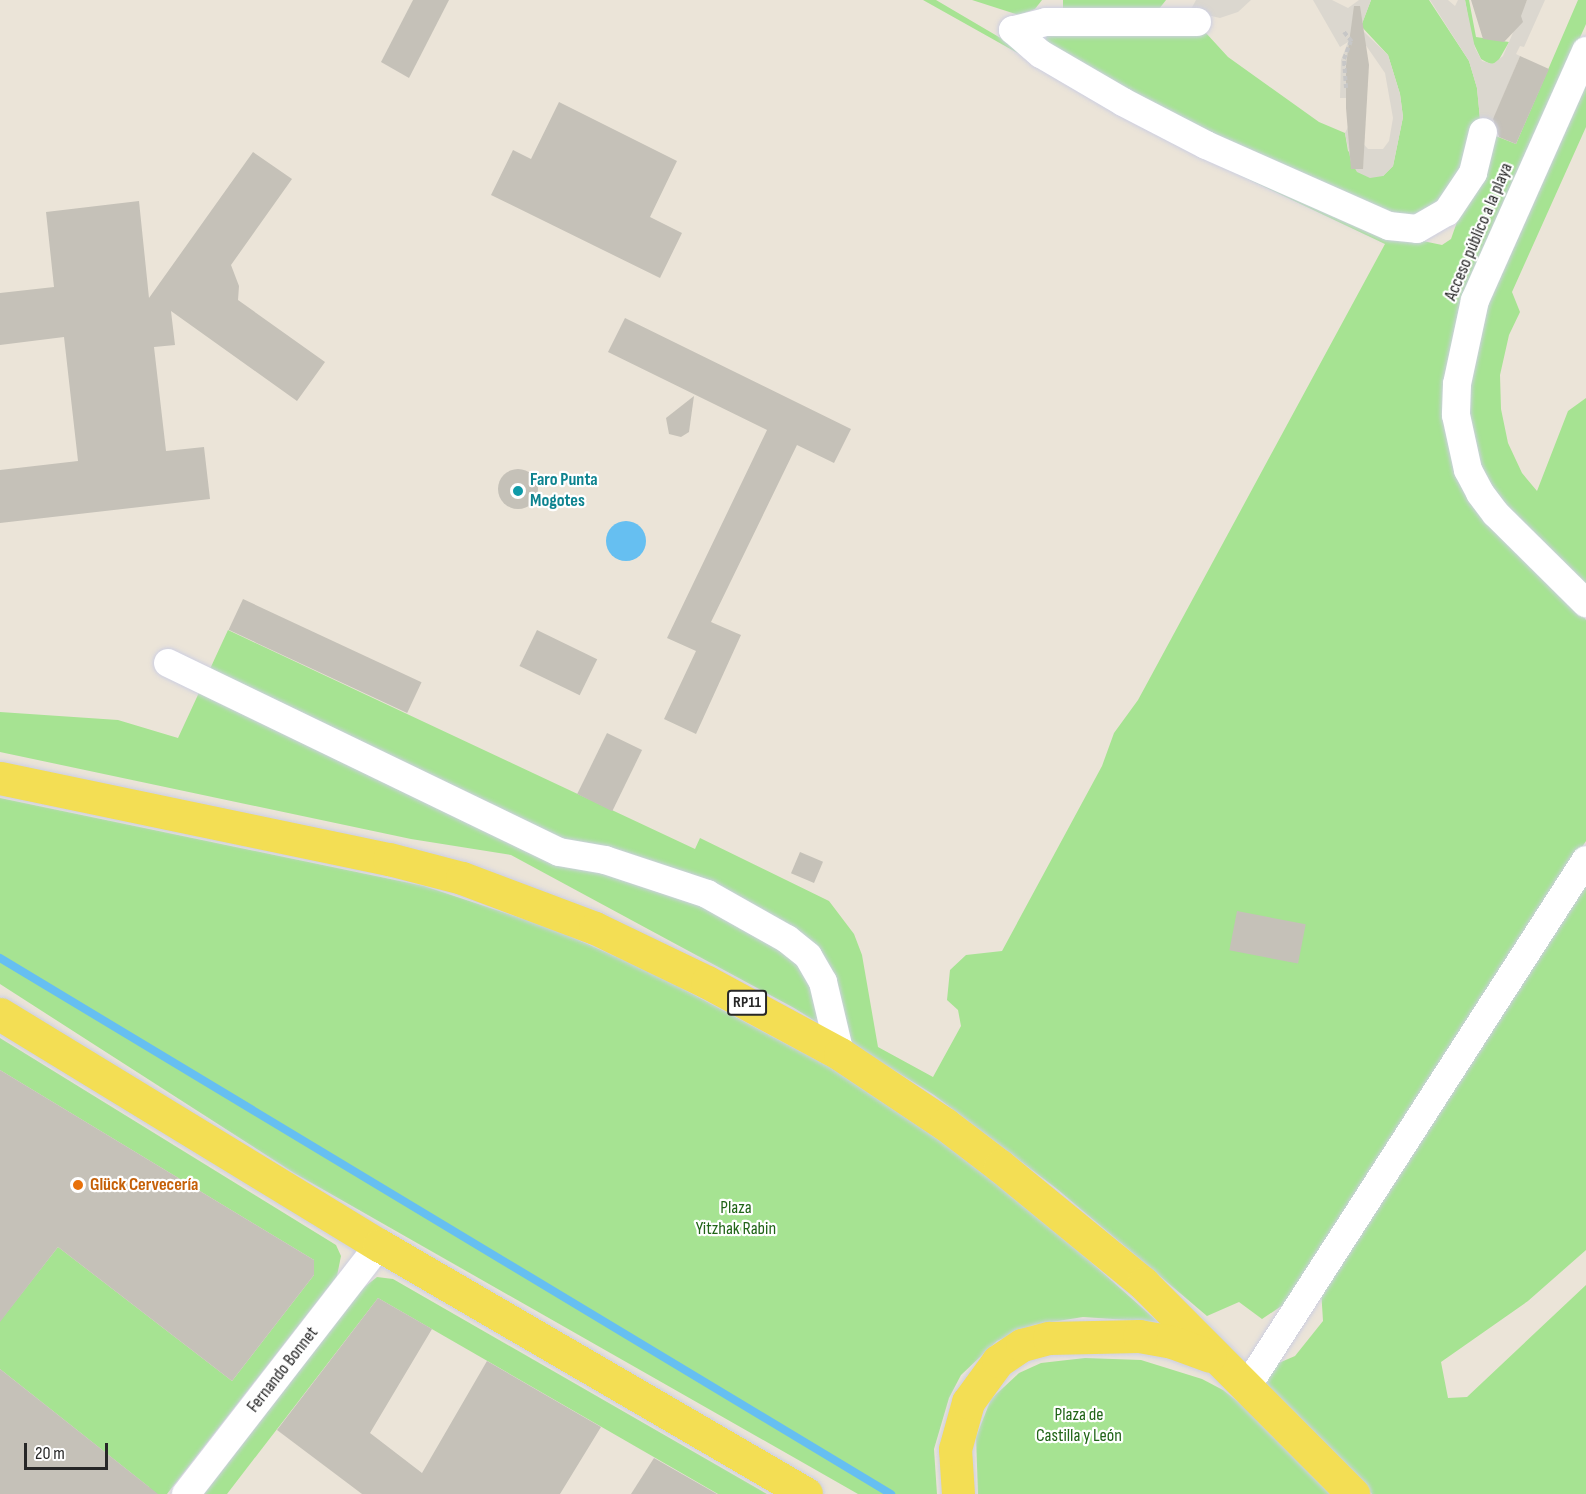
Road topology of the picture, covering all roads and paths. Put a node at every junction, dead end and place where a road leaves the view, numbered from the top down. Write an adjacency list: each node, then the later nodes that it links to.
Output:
1 (1197, 22): 5 (street)
2 (1344, 32): 4 (path)
3 (1586, 51): 6 (street)
4 (1346, 88)
5 (1483, 132)
6 (1586, 603)
7 (168, 663): 11 (street)
8 (0, 778): 11 (main road, RP11)
9 (1586, 860): 14 (street)
10 (0, 1014): 12 (main road)
11 (840, 1054): 13 (main road, RP11)
12 (379, 1245): 15 (street, Fernando Bonnet); 16 (main road)
13 (1223, 1361): 14 (main road, RP11); 17 (main road)
14 (1248, 1385): 18 (main road, RP11)
15 (186, 1494)
16 (806, 1494)
17 (958, 1494)
18 (1353, 1494)

